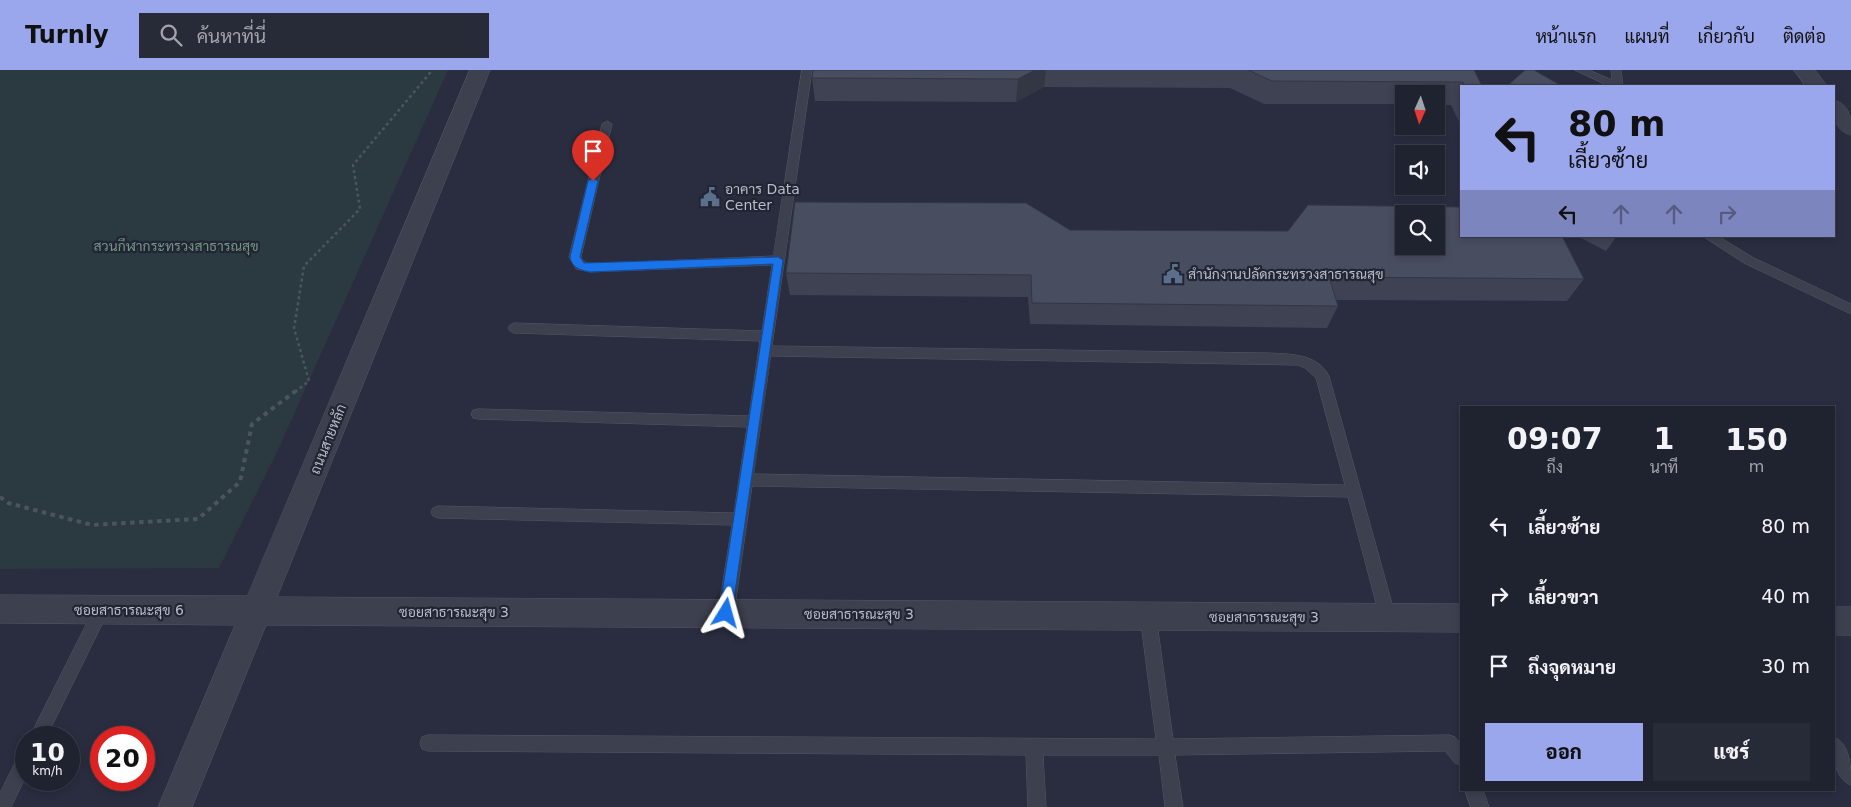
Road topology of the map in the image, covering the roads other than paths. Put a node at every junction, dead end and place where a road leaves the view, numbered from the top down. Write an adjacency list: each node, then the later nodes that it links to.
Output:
1 (480, 70): 26 (street, ถนนสายหลัก)
2 (807, 70): 13 (lane)
3 (1580, 70): 6 (lane)
4 (1616, 70): 7 (lane)
5 (1804, 70): 8 (street)
6 (1616, 85)
7 (1618, 85)
8 (1816, 85)
9 (1835, 108): 11 (street)
10 (607, 124): 13 (lane)
11 (1851, 128)
12 (1711, 237): 14 (lane)
13 (778, 260): 16 (lane)
14 (1851, 309)
15 (514, 328): 16 (lane)
16 (767, 336): 17 (lane)
17 (765, 351): 19 (lane); 21 (lane)
18 (478, 414): 19 (lane)
19 (754, 422): 20 (lane)
20 (745, 480): 21 (lane); 23 (lane)
21 (1354, 491): 29 (lane)
22 (438, 512): 23 (lane)
23 (739, 519): 27 (lane)
24 (0, 609): 25 (street, ซอยสาธารณะสุข 6)
25 (101, 610): 26 (street, ซอยสาธารณะสุข 6); 33 (lane)
26 (257, 610): 27 (street, ซอยสาธารณะสุข 3); 43 (street, ถนนสายหลัก)
27 (726, 613): 28 (street, ซอยสาธารณะสุข 3)
28 (1148, 616): 29 (street, ซอยสาธารณะสุข 3); 36 (lane)
29 (1388, 618): 30 (street, ซอยสาธารณะสุข 3)
30 (1460, 618)
31 (1835, 621): 32 (street)
32 (1851, 621)
33 (43, 726)
34 (428, 744): 35 (lane)
35 (1034, 746): 36 (lane); 44 (lane)
36 (1166, 747): 38 (lane); 45 (lane)
37 (1835, 747): 39 (lane)
38 (1460, 756)
39 (1851, 777)
40 (15, 781): 42 (lane)
41 (1474, 791): 46 (lane)
42 (2, 807)
43 (175, 807)
44 (1037, 807)
45 (1174, 807)
46 (1480, 807)

